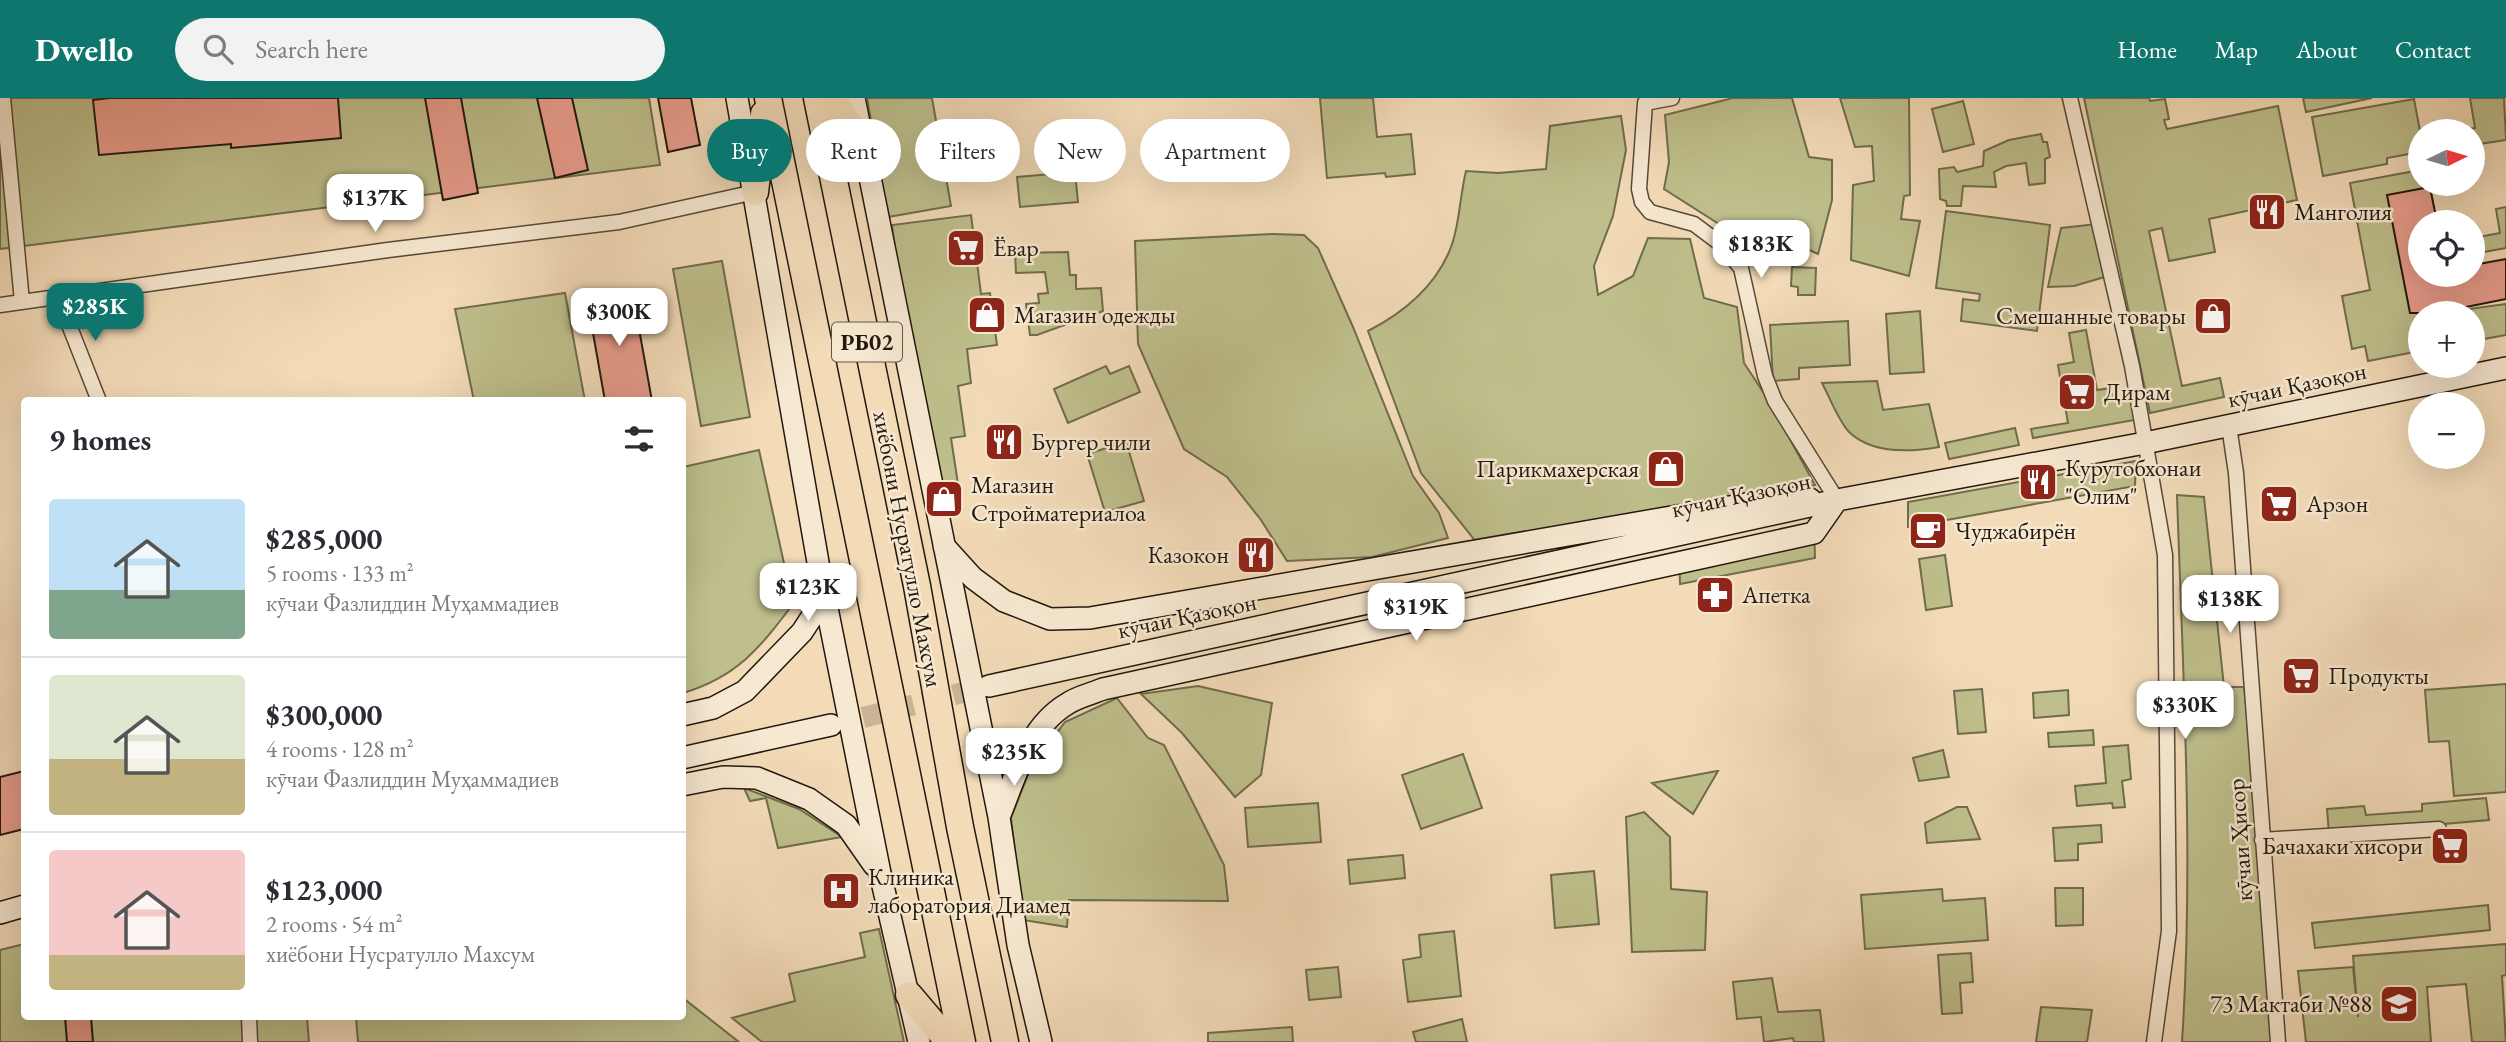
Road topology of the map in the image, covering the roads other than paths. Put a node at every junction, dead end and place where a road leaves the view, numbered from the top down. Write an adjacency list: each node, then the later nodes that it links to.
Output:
1 (3, 98): 14 (street)
2 (737, 98): 12 (street)
3 (767, 98): 12 (highway); 39 (highway, хиёбони Нусратулло Махсум / РБ02)
4 (817, 98): 40 (highway, хиёбони Нусратулло Махсум / РБ02)
5 (830, 98): 9 (highway)
6 (854, 98): 10 (street)
7 (1672, 98): 20 (street)
8 (2070, 98): 19 (street)
9 (846, 119)
10 (858, 119)
11 (871, 182): 21 (street)
12 (755, 192): 13 (street); 22 (street)
13 (58, 297): 14 (street); 17 (street)
14 (22, 303): 15 (street)
15 (0, 305)
16 (2506, 368): 18 (street, кӯчаи Қазоқон)
17 (97, 397)
18 (2229, 426): 19 (street, кӯчаи Қазоқон); 30 (street, кӯчаи Ҳисор)
19 (2145, 443): 20 (street, кӯчаи Қазоқон); 42 (street)
20 (1837, 500): 21 (street); 23 (street, кӯчаи Қазоқон); 28 (street)
21 (942, 543): 28 (street)
22 (818, 568): 24 (street); 31 (street)
23 (989, 686)
24 (686, 714)
25 (831, 725): 26 (street)
26 (686, 757)
27 (686, 784): 31 (street)
28 (999, 817): 41 (street)
29 (2439, 829): 30 (street)
30 (2262, 840): 43 (street, кӯчаи Ҳисор)
31 (880, 873): 34 (street)
32 (21, 907): 33 (street)
33 (0, 913)
34 (909, 995): 37 (street); 38 (highway)
35 (249, 1020): 36 (street)
36 (250, 1042)
37 (919, 1042)
38 (949, 1042)
39 (962, 1042)
40 (1005, 1042)
41 (1041, 1042)
42 (2154, 1042)
43 (2278, 1042)

